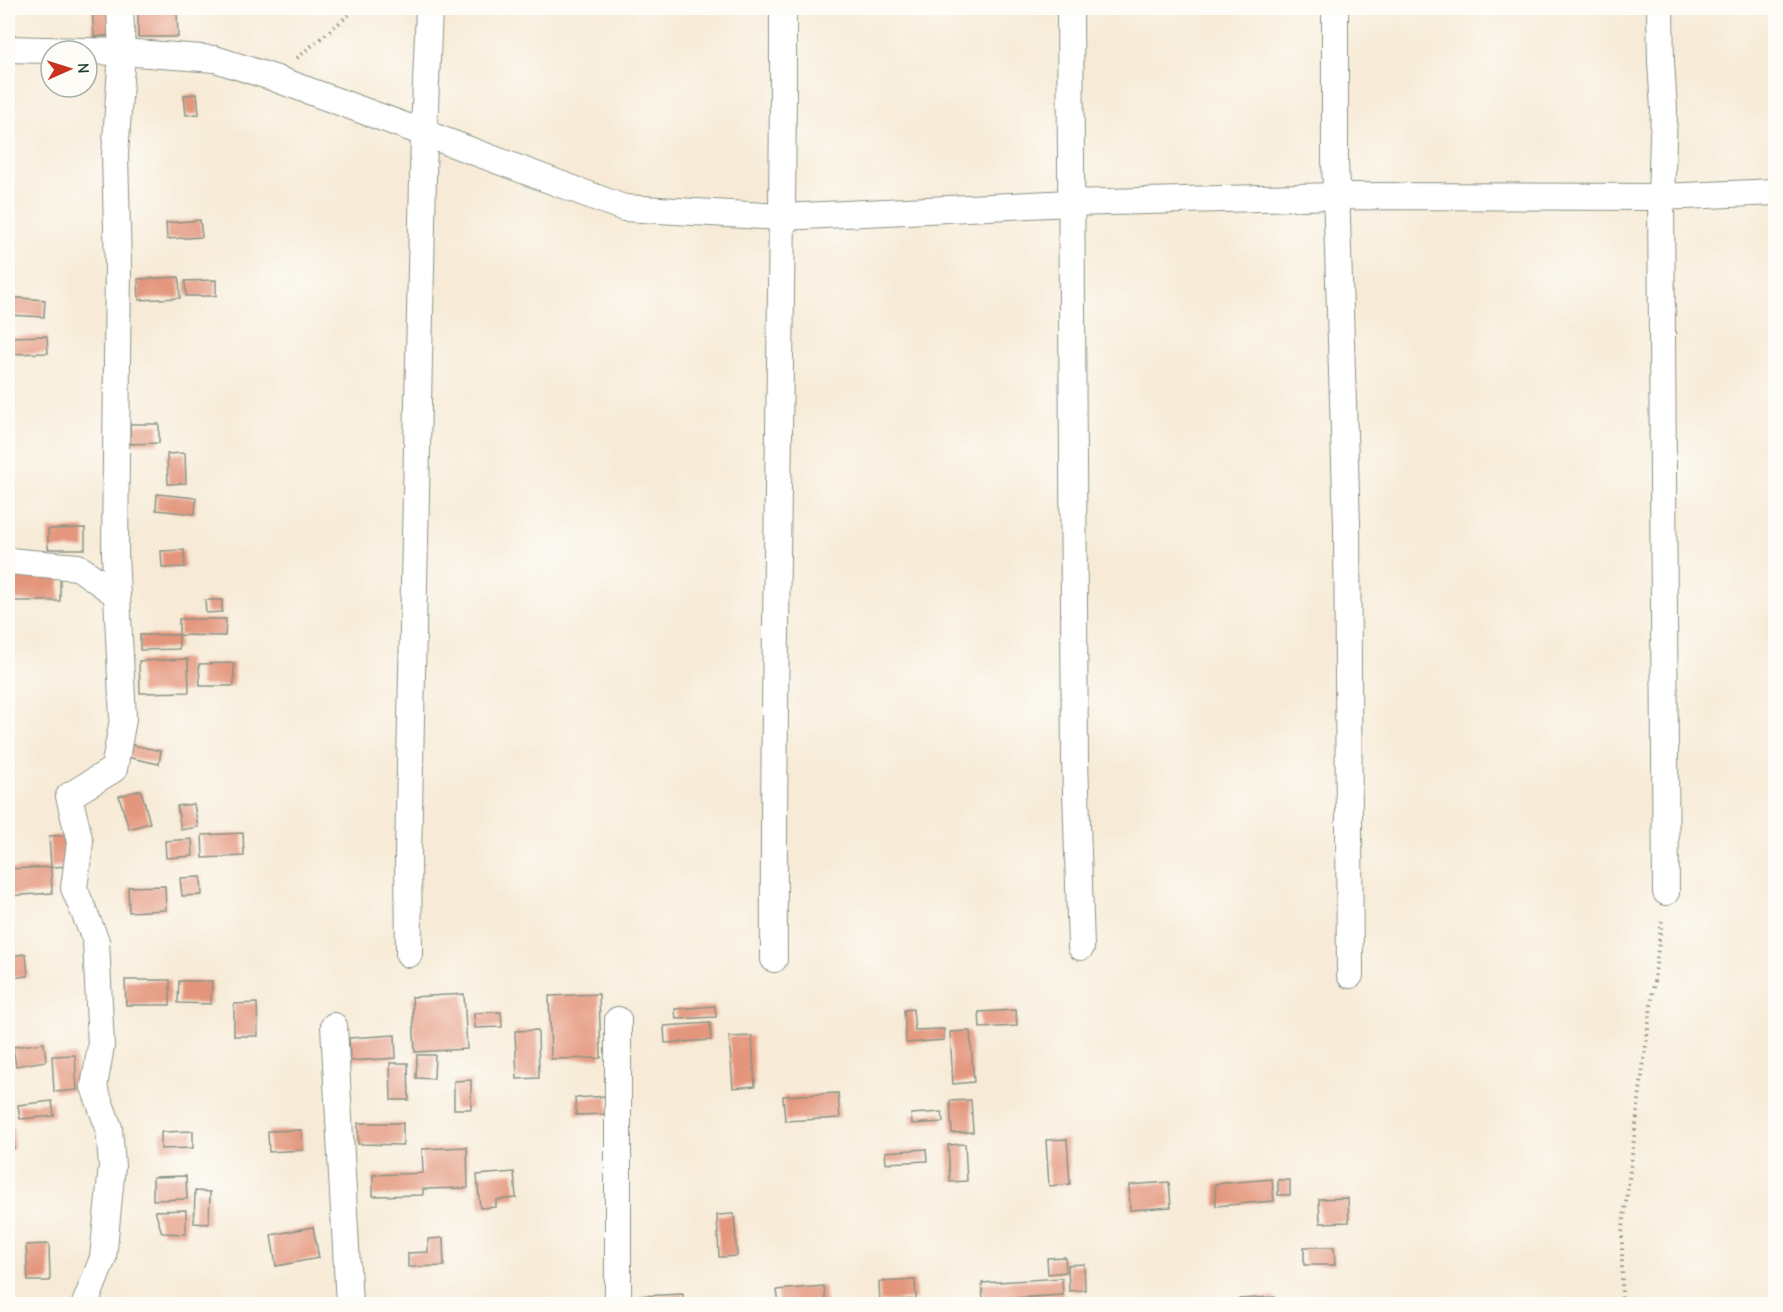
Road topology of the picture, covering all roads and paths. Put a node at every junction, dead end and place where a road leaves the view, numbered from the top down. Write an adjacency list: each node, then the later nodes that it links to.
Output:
1 (120, 8): 9 (street)
2 (357, 8): 10 (path)
3 (429, 8): 11 (street)
4 (783, 8): 16 (street)
5 (1070, 8): 15 (street)
6 (1335, 8): 13 (street)
7 (1660, 8): 14 (street)
8 (8, 49): 9 (street)
9 (122, 52): 10 (street); 18 (street)
10 (274, 78): 11 (street)
11 (424, 133): 16 (street); 21 (street)
12 (1776, 192): 14 (street)
13 (1336, 196): 14 (street); 15 (street); 23 (street)
14 (1661, 197): 19 (street)
15 (1070, 203): 16 (street); 20 (street)
16 (782, 217): 22 (street)
17 (8, 561): 18 (street)
18 (117, 596): 26 (street)
19 (1666, 892): 29 (path)
20 (1081, 947)
21 (409, 954)
22 (774, 959)
23 (1350, 975)
24 (618, 1020): 28 (street)
25 (334, 1026): 27 (street)
26 (85, 1305)
27 (349, 1305)
28 (618, 1305)
29 (1622, 1305)

